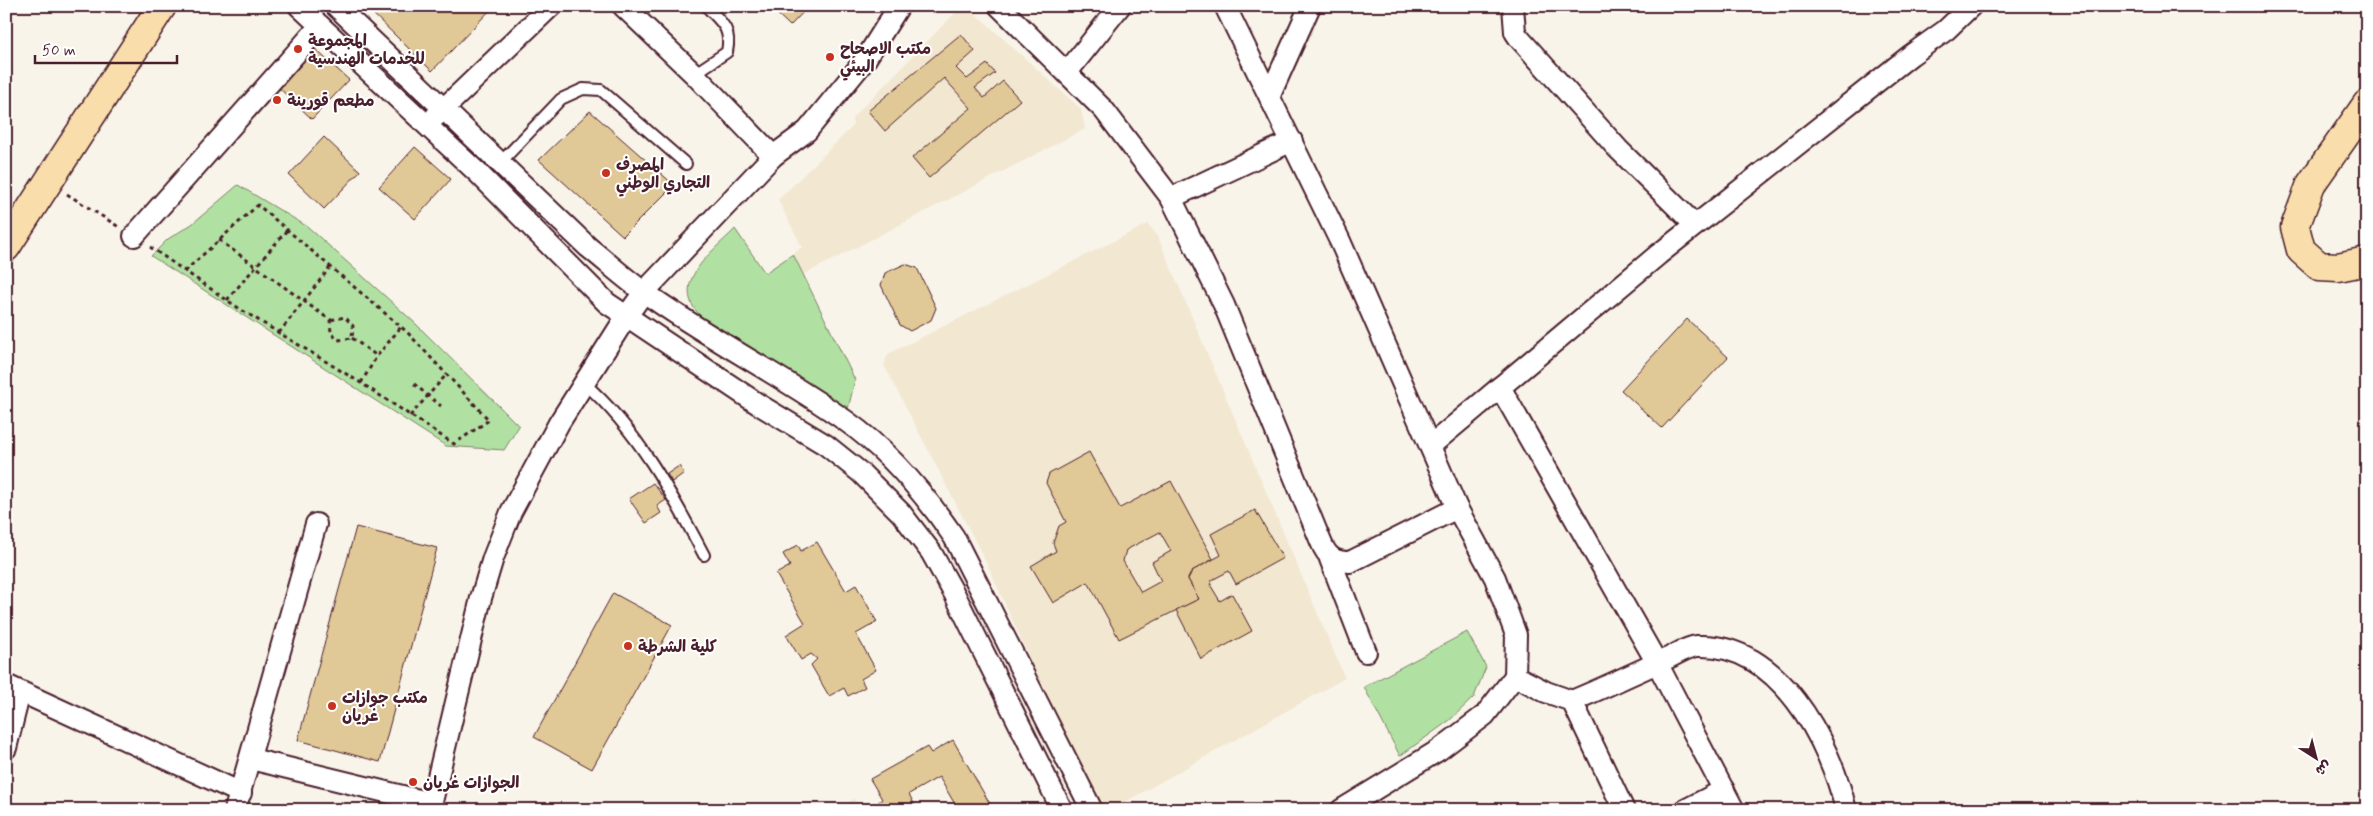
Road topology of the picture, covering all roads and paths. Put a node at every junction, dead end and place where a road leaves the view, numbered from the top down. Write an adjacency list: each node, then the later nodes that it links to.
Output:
1 (162, 6): 25 (main road)
2 (300, 6): 14 (street)
3 (336, 6): 19 (street)
4 (551, 6): 19 (street)
5 (623, 6): 16 (street)
6 (706, 6): 16 (lane)
7 (899, 6): 22 (street)
8 (999, 6): 15 (street)
9 (1120, 6): 15 (street)
10 (1225, 6): 17 (street)
11 (1310, 6): 17 (street)
12 (1513, 6): 27 (street)
13 (1971, 6): 27 (street)
14 (320, 26): 20 (street); 29 (street)
15 (1068, 72): 26 (street)
16 (694, 74): 22 (street)
17 (1270, 95): 21 (street)
18 (2367, 104): 32 (main road)
19 (443, 109): 20 (street); 23 (street)
20 (427, 127): 39 (street)
21 (1292, 141): 26 (street); 53 (street)
22 (774, 156): 36 (street)
23 (500, 163): 24 (lane); 36 (street)
24 (686, 164)
25 (48, 182): 29 (path); 31 (main road)
26 (1171, 198): 57 (street)
27 (1695, 225): 49 (street)
28 (288, 229): 30 (path); 33 (path); 34 (path)
29 (134, 236): 35 (path)
30 (219, 240): 33 (path); 35 (path)
31 (6, 246)
32 (2367, 261)
33 (256, 266): 37 (path); 38 (path)
34 (331, 266): 38 (path); 41 (path)
35 (185, 270): 37 (path)
36 (644, 292): 39 (street); 58 (street)
37 (227, 300): 42 (path)
38 (304, 301): 40 (path); 42 (path)
39 (626, 317): 47 (street); 59 (street)
40 (330, 320): 43 (path); 43 (path)
41 (401, 327): 44 (path); 45 (path)
42 (279, 333): 46 (path)
43 (352, 338): 44 (path)
44 (377, 356): 46 (path)
45 (446, 375): 50 (path); 52 (path)
46 (361, 383): 52 (path)
47 (584, 383): 56 (lane); 70 (street)
48 (414, 384): 50 (path)
49 (1500, 387): 53 (street); 61 (street)
50 (428, 395): 51 (path); 52 (path)
51 (441, 406)
52 (410, 416)
53 (1430, 446): 54 (street)
54 (1458, 508): 57 (street); 62 (street)
55 (316, 524): 66 (street)
56 (704, 555)
57 (1330, 558): 60 (street)
58 (978, 582): 59 (street); 72 (street)
59 (955, 595): 71 (street)
60 (1366, 652)
61 (1657, 663): 64 (street); 67 (street); 77 (street)
62 (1516, 676): 64 (street); 69 (street)
63 (13, 688): 65 (street); 68 (street)
64 (1572, 701): 74 (street)
65 (6, 748)
66 (251, 759): 68 (street); 70 (street)
67 (1724, 790): 75 (street); 76 (street)
68 (238, 801)
69 (1368, 802): 73 (street)
70 (431, 807)
71 (1062, 810)
72 (1092, 810)
73 (1341, 810)
74 (1624, 810)
75 (1685, 810)
76 (1734, 810)
77 (1846, 810)

